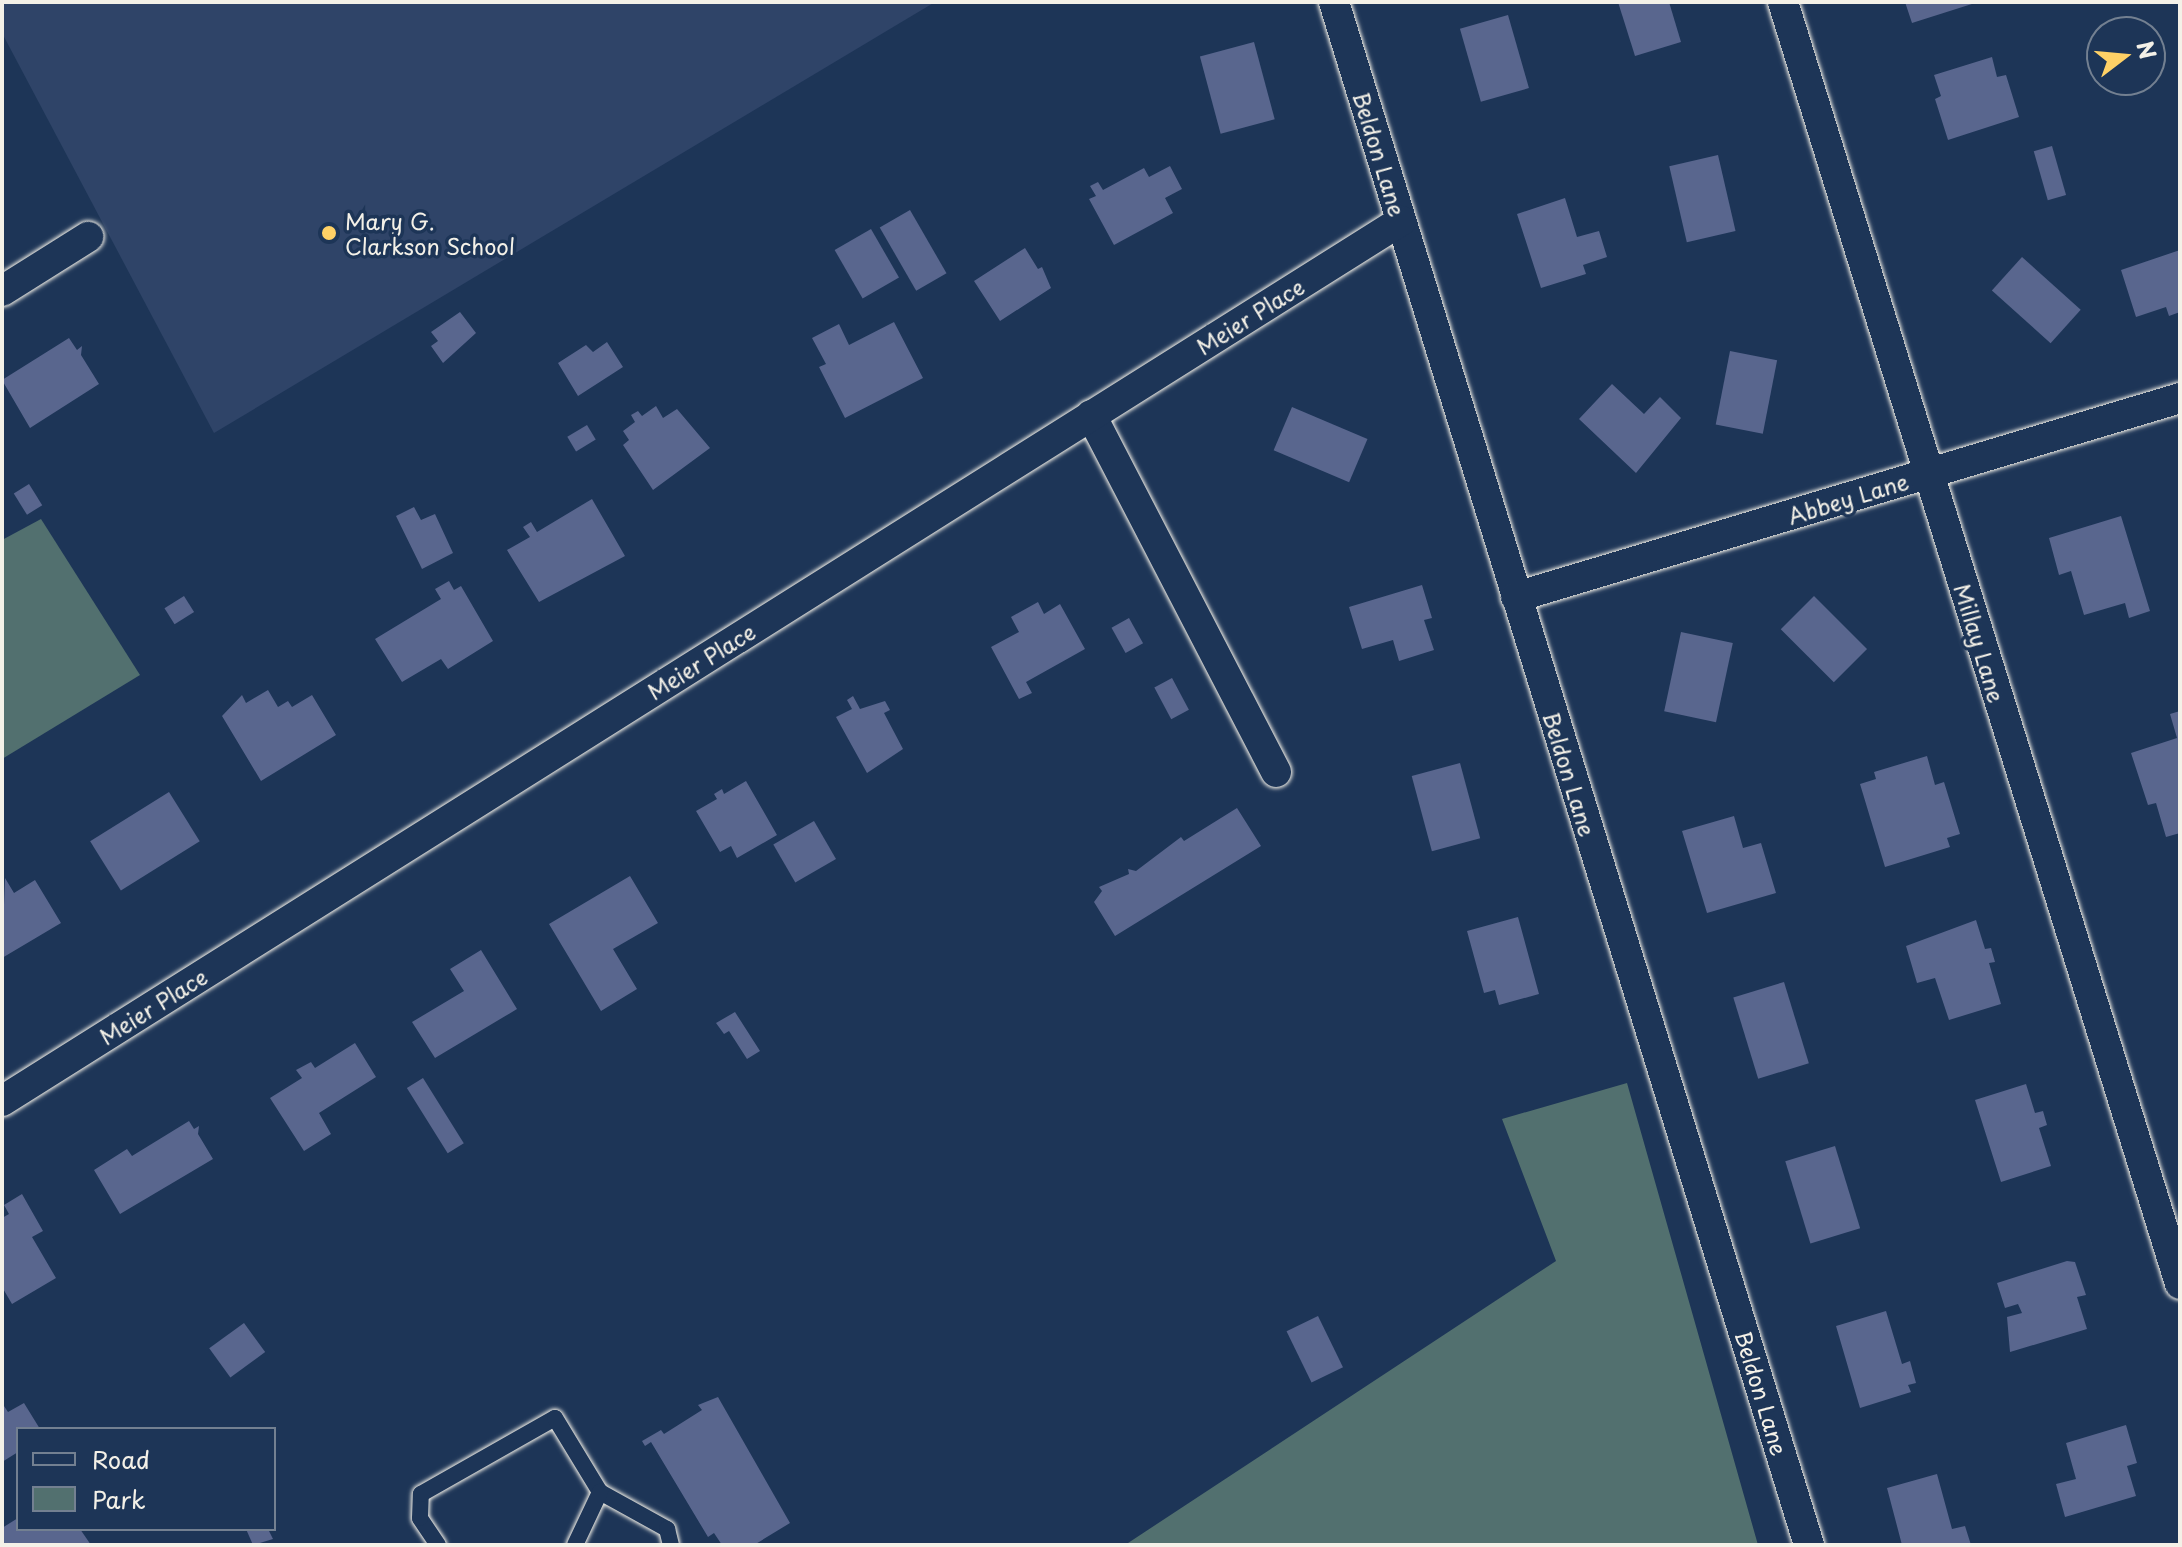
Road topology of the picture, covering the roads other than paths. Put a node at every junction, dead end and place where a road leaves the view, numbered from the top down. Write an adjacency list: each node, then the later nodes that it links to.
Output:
1 (1334, 2): 3 (street, Beldon Lane)
2 (1783, 2): 8 (street, Millay Lane)
3 (1401, 221): 7 (street, Meier Place); 9 (street, Beldon Lane)
4 (88, 237): 5 (street)
5 (2, 291)
6 (2180, 398): 8 (street, Abbey Lane)
7 (1091, 415): 10 (street); 11 (street, Meier Place)
8 (1929, 474): 9 (street, Abbey Lane); 12 (street, Millay Lane)
9 (1516, 597): 17 (street, Beldon Lane)
10 (1276, 772)
11 (2, 1101)
12 (2180, 1284)
13 (600, 1492): 14 (lane); 15 (lane); 16 (lane)
14 (438, 1545)
15 (575, 1545)
16 (671, 1545)
17 (1809, 1545)

